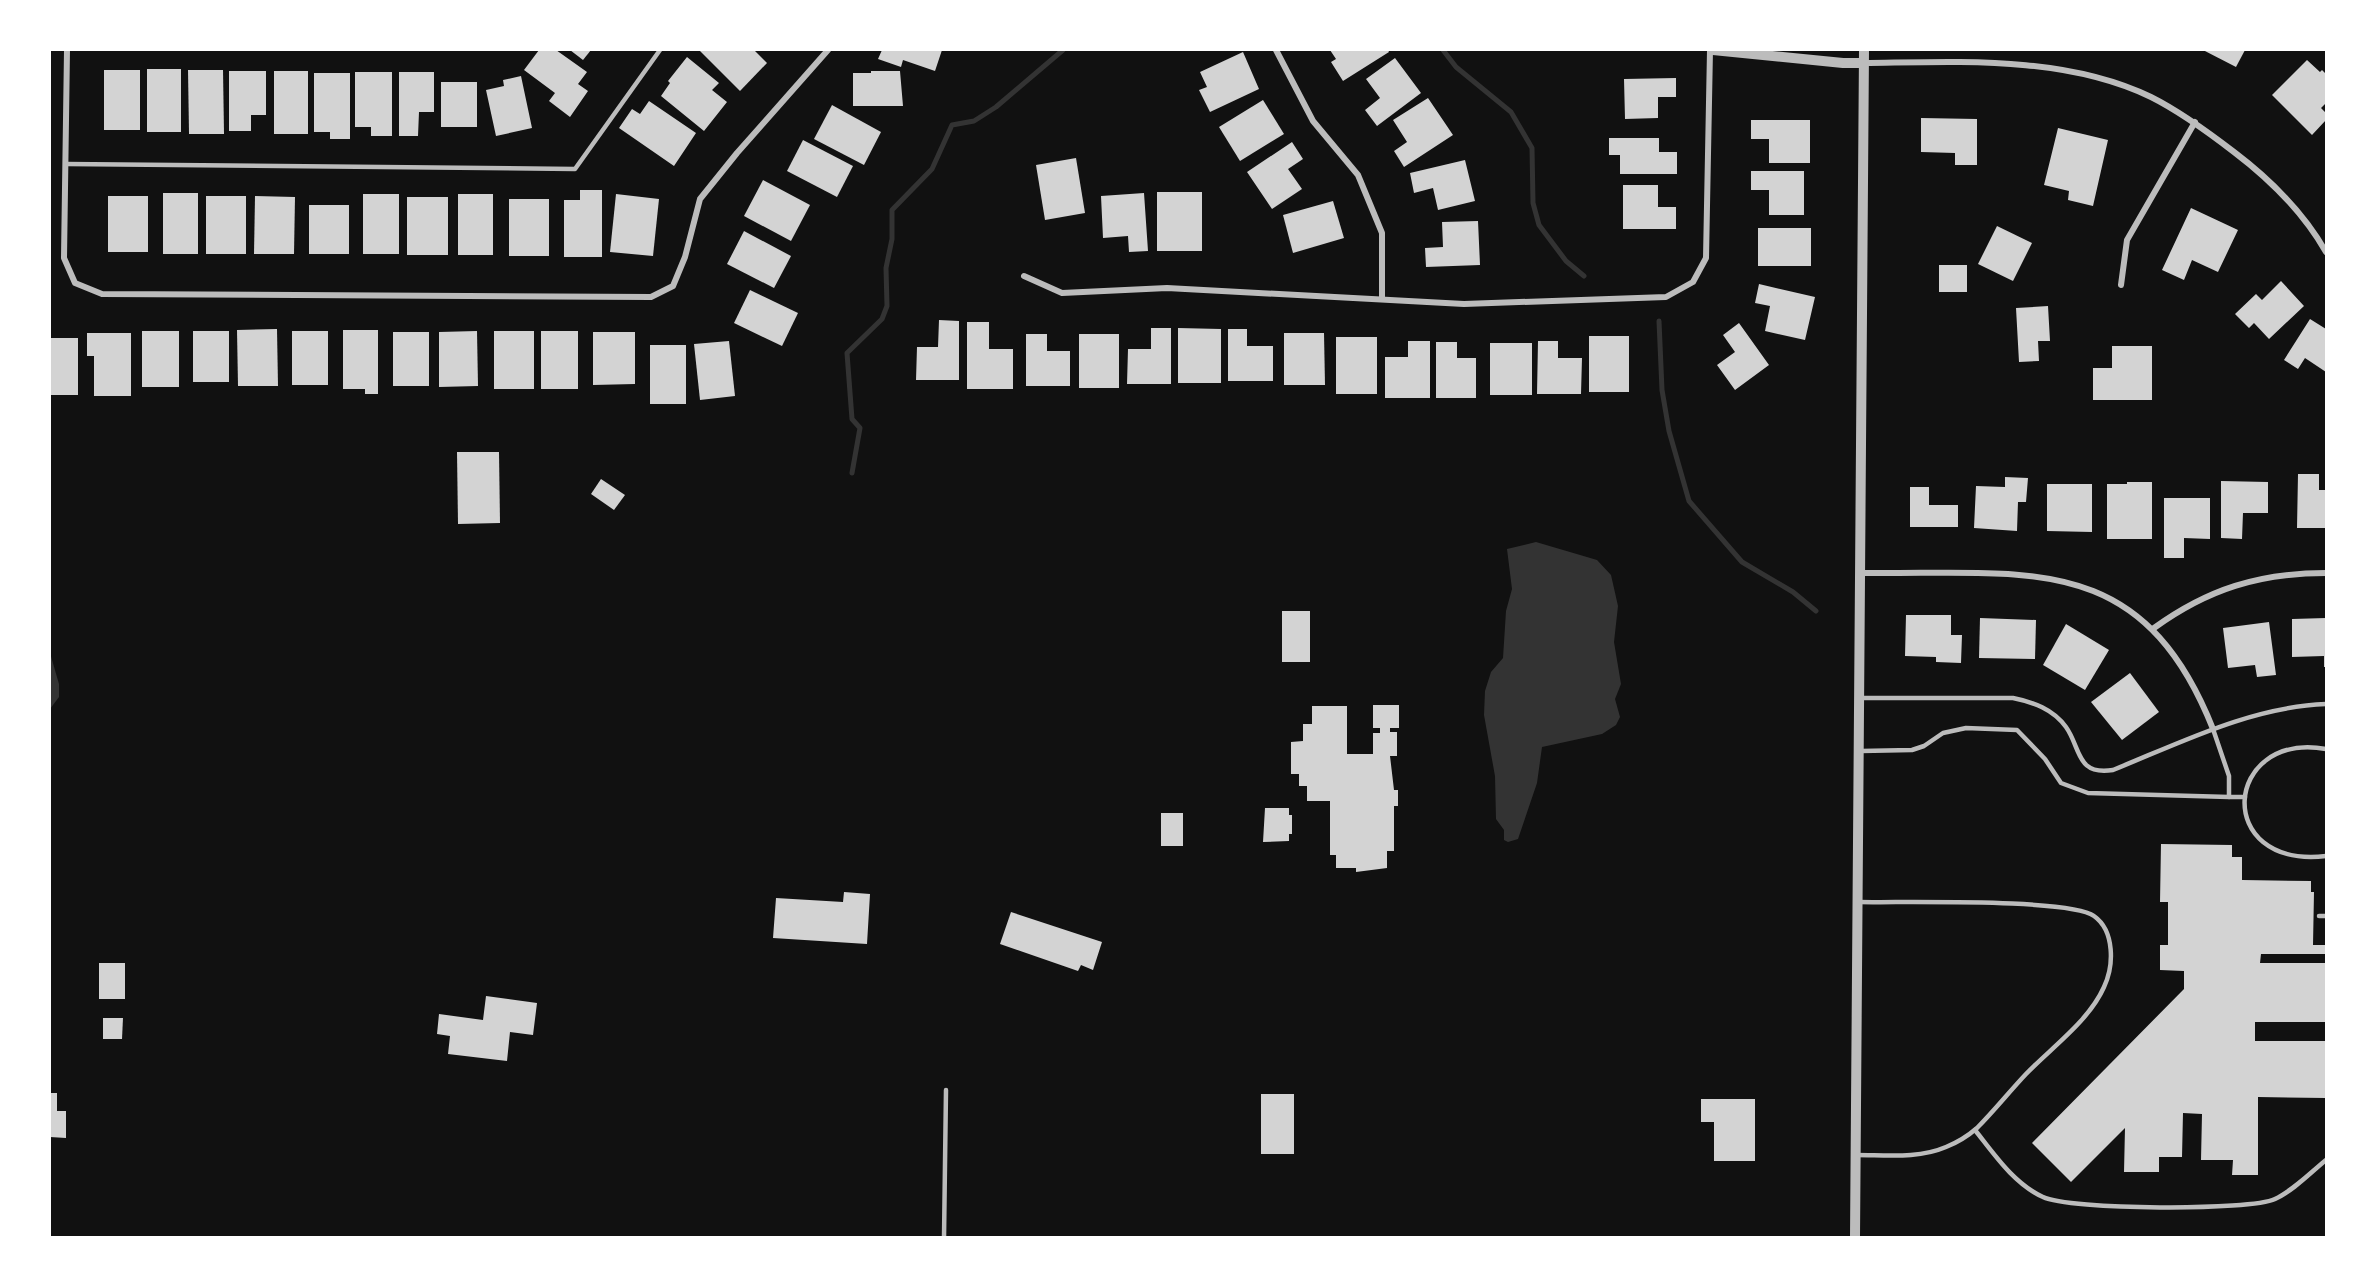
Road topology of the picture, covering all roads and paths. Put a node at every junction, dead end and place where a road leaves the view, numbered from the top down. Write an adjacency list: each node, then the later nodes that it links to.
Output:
1 (67, 50): 9 (street)
2 (660, 50): 9 (lane)
3 (828, 50): 9 (street)
4 (1276, 50): 13 (street)
5 (1711, 50): 7 (street); 13 (street)
6 (1864, 50): 7 (street)
7 (1864, 63): 8 (street); 14 (street)
8 (2195, 122): 10 (street); 12 (street)
9 (66, 164)
10 (2326, 252)
11 (1024, 276): 13 (street)
12 (2121, 285)
13 (1382, 298)
14 (1862, 573): 16 (street); 17 (street)
15 (2326, 573): 16 (street)
16 (2154, 628): 19 (street)
17 (1862, 698): 19 (lane); 21 (street)
18 (2326, 704): 19 (lane)
19 (2213, 729): 22 (lane)
20 (2326, 749): 23 (lane)
21 (1861, 751): 22 (lane); 25 (street)
22 (2229, 797): 23 (lane)
23 (2245, 797): 24 (lane)
24 (2326, 856)
25 (1859, 903): 29 (lane); 30 (street)
26 (2319, 916): 27 (lane)
27 (2326, 916)
28 (946, 1090): 32 (lane)
29 (1975, 1130): 30 (lane); 31 (lane)
30 (1856, 1155): 33 (street)
31 (2326, 1160)
32 (944, 1238)
33 (1856, 1238)

